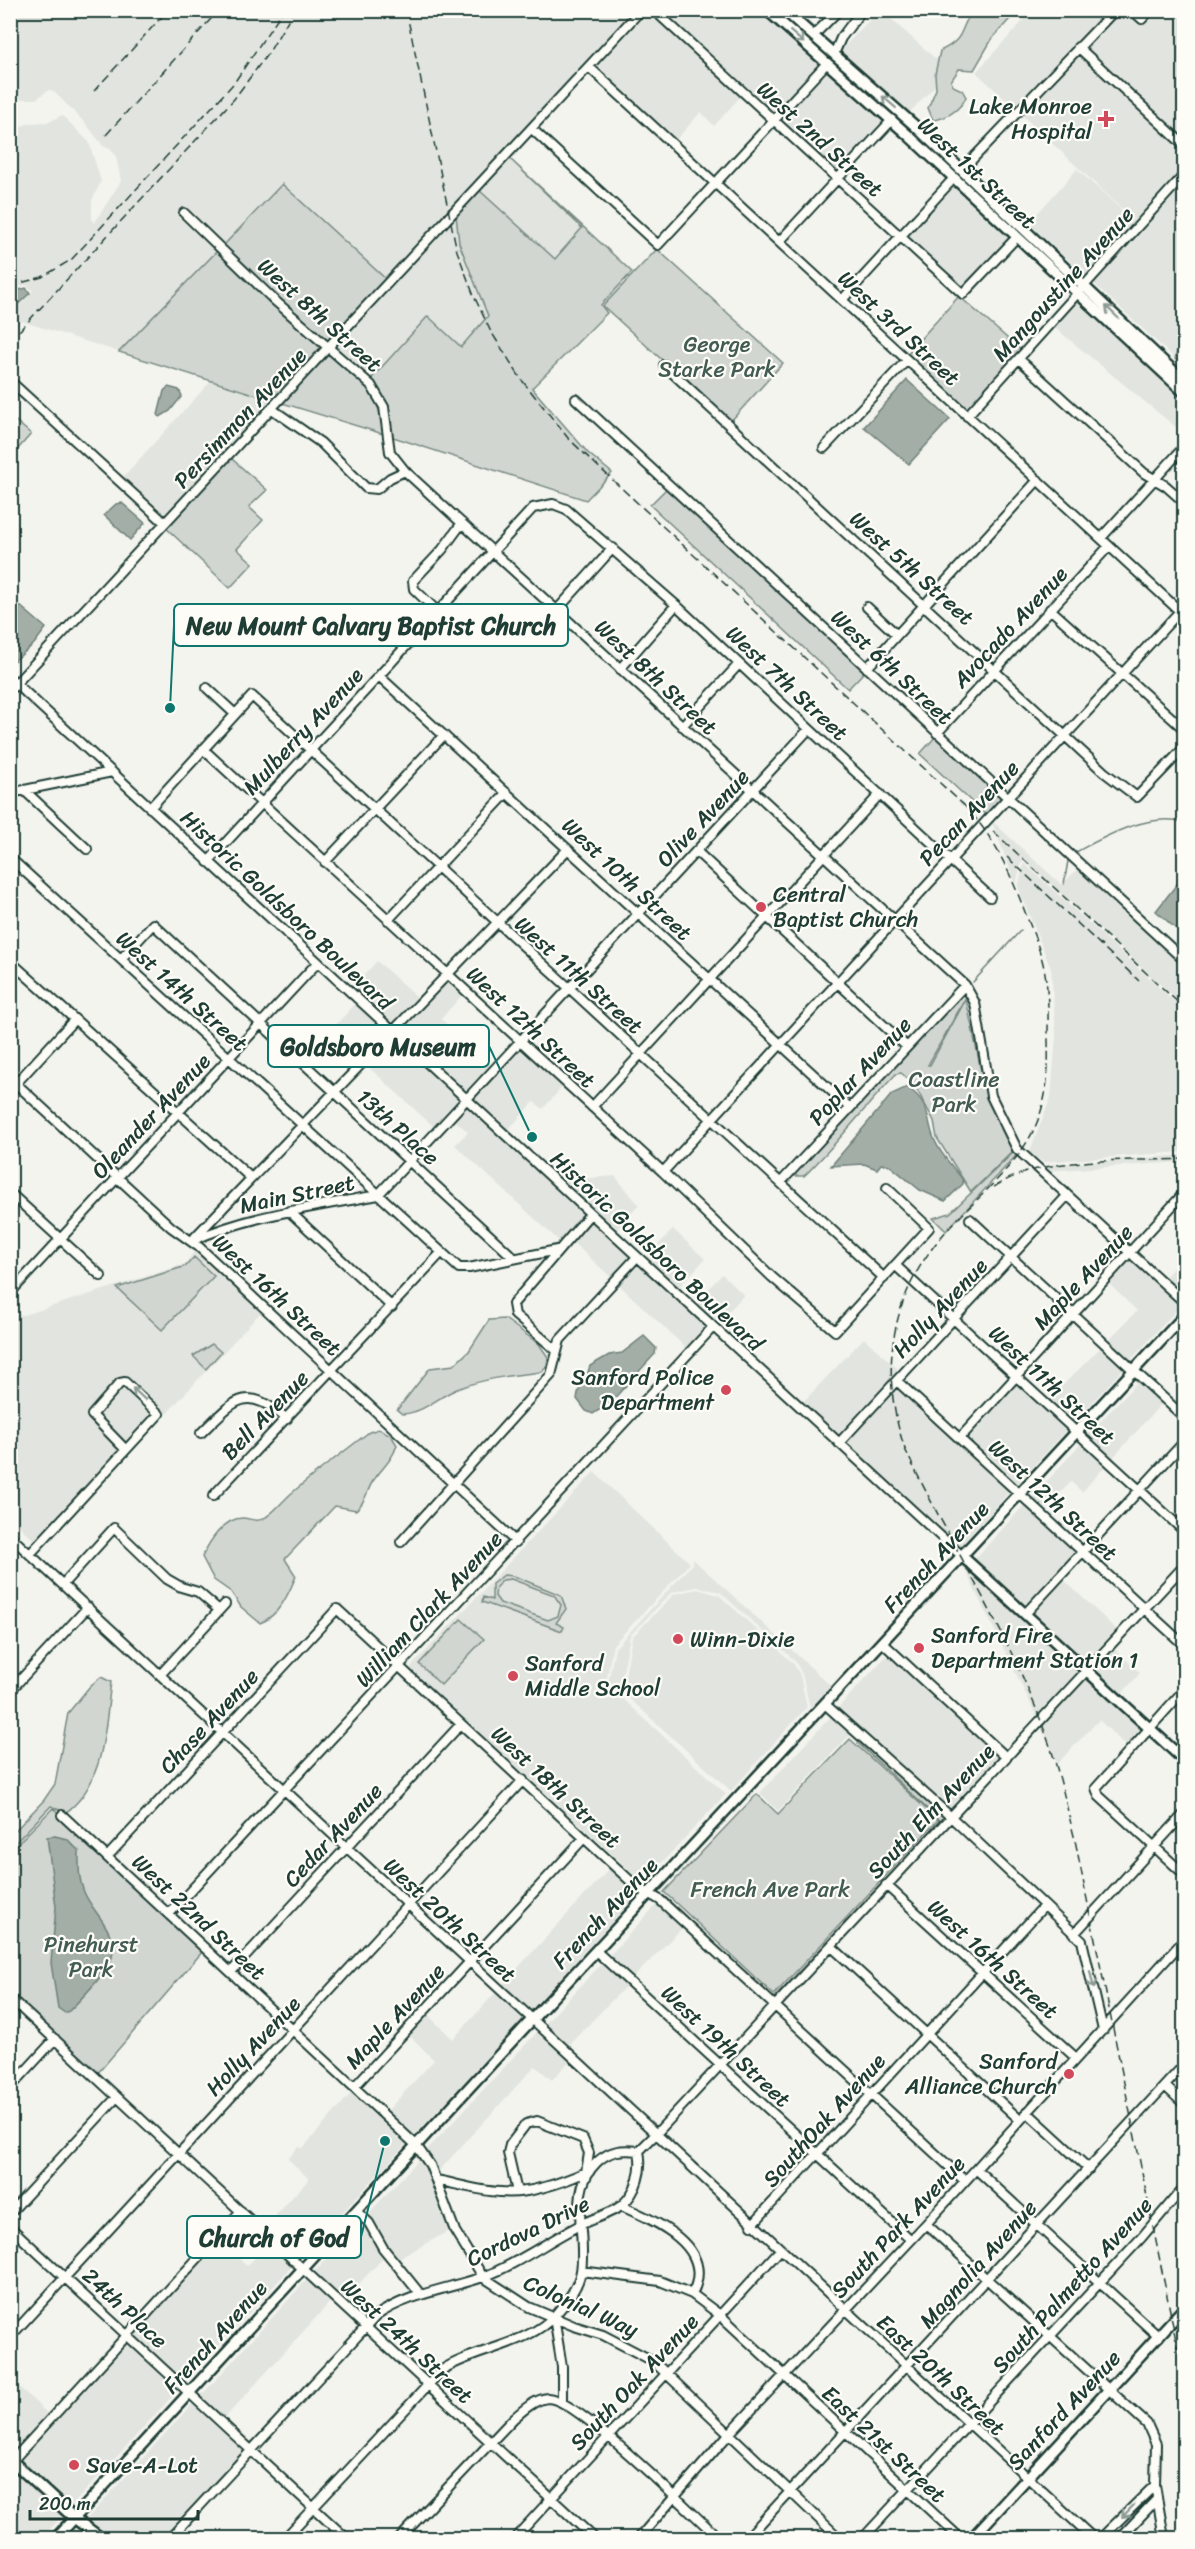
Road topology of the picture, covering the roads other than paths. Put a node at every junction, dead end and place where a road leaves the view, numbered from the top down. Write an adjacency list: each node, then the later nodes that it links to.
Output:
1 (641, 10): 14 (street, Persimmon Avenue)
2 (654, 10): 17 (street, West 2nd Street)
3 (767, 10): 13 (main road, West 1st Street, one-way to 13)
4 (784, 10): 10 (main road, West 1st Street)
5 (839, 10): 10 (street)
6 (862, 10): 12 (street)
7 (1115, 10): 11 (street)
8 (1132, 10): 9 (street)
9 (1150, 10)
10 (813, 36): 12 (main road, West 1st Street)
11 (1078, 47): 19 (street); 21 (street)
12 (834, 54): 15 (main road, West 1st Street)
13 (827, 63): 15 (main road); 16 (main road, West 1st Street); 17 (street)
14 (589, 67): 18 (street, Persimmon Avenue); 25 (street, West 3rd Street)
15 (855, 73): 21 (main road, West 1st Street, one-way to 15)
16 (891, 120): 20 (main road, West 1st Street); 23 (street)
17 (773, 121): 23 (street, West 2nd Street); 25 (street)
18 (532, 129): 25 (street); 34 (street, Persimmon Avenue)
19 (1185, 145)
20 (924, 149): 21 (main road); 24 (main road, West 1st Street)
21 (962, 170): 26 (main road, West 1st Street)
22 (1185, 175): 31 (street, Mangoustine Avenue)
23 (837, 178): 28 (street, West 2nd Street); 30 (street)
24 (954, 178): 26 (main road); 28 (street); 29 (main road, West 1st Street)
25 (716, 184): 30 (street, West 3rd Street)
26 (983, 189): 31 (main road, West 1st Street)
27 (184, 213): 34 (street, West 8th Street)
28 (900, 237): 29 (street, West 2nd Street); 33 (street)
29 (1017, 237): 32 (main road, West 1st Street)
30 (779, 242): 33 (street, West 3rd Street)
31 (1085, 286): 32 (street, Mangoustine Avenue); 39 (main road, West 1st Street, one-way to 31)
32 (1078, 295): 36 (street, Mangoustine Avenue); 40 (main road, West 1st Street)
33 (842, 300): 35 (street, West 3rd Street)
34 (331, 347): 42 (street, Persimmon Avenue); 46 (street, West 8th Street)
35 (907, 360): 43 (street, West 3rd Street); 45 (street)
36 (1020, 360): 43 (street, Mangoustine Avenue); 47 (street)
37 (664, 365): 57 (street, West 5th Street)
38 (10, 381): 51 (street)
39 (1185, 381)
40 (1185, 392)
41 (576, 399): 66 (street, West 6th Street)
42 (272, 409): 46 (street); 51 (street, Persimmon Avenue)
43 (967, 416): 48 (street, West 3rd Street)
44 (1185, 447): 47 (street)
45 (824, 448)
46 (405, 471): 52 (street, West 8th Street)
47 (1155, 479): 49 (street); 53 (street)
48 (1038, 480): 53 (street, West 3rd Street); 57 (street)
49 (1185, 502)
50 (553, 504): 55 (street, West 7th Street); 56 (street, Mulberry Avenue)
51 (165, 523): 71 (street, Persimmon Avenue)
52 (462, 523): 56 (street, West 8th Street); 62 (street)
53 (1101, 538): 54 (street, West 3rd Street)
54 (1109, 546): 60 (street, Avocado Avenue); 63 (street, West 3rd Street)
55 (613, 549): 58 (street, West 7th Street); 61 (street)
56 (494, 552): 61 (street, West 8th Street); 62 (street, Mulberry Avenue)
57 (925, 604): 64 (street); 68 (street, West 5th Street)
58 (676, 605): 65 (street, West 7th Street); 67 (street)
59 (867, 607): 64 (street)
60 (1050, 609): 68 (street, Avocado Avenue); 69 (street)
61 (556, 610): 67 (street, West 8th Street)
62 (438, 612): 70 (street, Mulberry Avenue)
63 (1182, 613): 69 (street, Pecan Avenue)
64 (897, 634): 66 (street)
65 (739, 664): 74 (street); 75 (street, West 7th Street)
66 (867, 668): 77 (street, West 6th Street)
67 (620, 669): 74 (street, West 8th Street)
68 (996, 669): 77 (street, Avocado Avenue); 79 (street, West 5th Street)
69 (1122, 674): 76 (street); 79 (street, Pecan Avenue)
70 (379, 676): 78 (street, West 10th Street); 82 (street, Mulberry Avenue)
71 (12, 684): 83 (street, Historic Goldsboro Boulevard)
72 (207, 688): 73 (street)
73 (235, 714): 81 (street); 82 (street, West 11th Street)
74 (682, 726): 85 (street, West 8th Street)
75 (809, 729): 85 (street, Olive Avenue); 88 (street, West 7th Street)
76 (1185, 729)
77 (937, 733): 89 (street, West 6th Street)
78 (444, 735): 87 (street, West 10th Street); 92 (street)
79 (1065, 735): 80 (street, West 5th Street); 89 (street, Pecan Avenue)
80 (1185, 748)
81 (203, 749): 90 (street, West 12th Street); 91 (street)
82 (311, 749): 90 (street, Mulberry Avenue); 92 (street, West 11th Street)
83 (112, 772): 84 (street); 91 (street, Historic Goldsboro Boulevard)
84 (24, 790): 86 (street); 93 (street)
85 (753, 791): 95 (street, Olive Avenue); 96 (street, West 8th Street)
86 (10, 792)
87 (507, 793): 94 (street, West 10th Street); 101 (street)
88 (880, 794): 96 (street); 98 (street, West 7th Street)
89 (1008, 798): 98 (street, Pecan Avenue); 109 (street, West 6th Street)
90 (262, 803): 99 (street, Mulberry Avenue); 100 (street, West 12th Street)
91 (150, 808): 99 (street, Historic Goldsboro Boulevard)
92 (375, 808): 100 (street); 101 (street, West 11th Street)
93 (87, 849)
94 (568, 849): 103 (street, West 10th Street); 107 (street)
95 (696, 851): 103 (street, Olive Avenue); 104 (street)
96 (824, 856): 104 (street); 106 (street, West 8th Street)
97 (10, 858): 108 (street, West 14th Street)
98 (951, 859): 102 (street, West 7th Street); 106 (street, Pecan Avenue)
99 (208, 862): 111 (street, Historic Goldsboro Boulevard)
100 (325, 862): 105 (street, West 12th Street)
101 (437, 867): 105 (street); 107 (street, West 11th Street)
102 (990, 897)
103 (639, 914): 113 (street, West 10th Street); 116 (street, Olive Avenue)
104 (767, 917): 113 (street); 114 (street)
105 (388, 920): 112 (street, West 12th Street)
106 (894, 921): 114 (street, Pecan Avenue); 115 (street, West 8th Street)
107 (497, 924): 112 (street); 116 (street, West 11th Street)
108 (121, 959): 118 (street, 13th Place); 124 (street, West 14th Street)
109 (1185, 960)
110 (10, 961): 117 (street)
111 (318, 962): 118 (street, Oleander Avenue); 119 (street, Historic Goldsboro Boulevard)
112 (448, 975): 119 (street); 120 (street, West 12th Street)
113 (709, 980): 121 (street, West 10th Street); 123 (street)
114 (838, 982): 121 (street, Pecan Avenue); 122 (street)
115 (965, 985): 122 (street, Poplar Avenue); 142 (street, West 8th Street)
116 (569, 989): 120 (street, Olive Avenue); 123 (street, West 11th Street)
117 (74, 1020): 125 (street); 130 (street)
118 (260, 1024): 124 (street, Oleander Avenue); 126 (street, 13th Place)
119 (391, 1030): 126 (street); 127 (street, Historic Goldsboro Boulevard)
120 (520, 1042): 127 (street, Olive Avenue); 128 (street, West 12th Street)
121 (780, 1044): 129 (street, West 10th Street); 131 (street, Pecan Avenue)
122 (907, 1047): 129 (street, Poplar Avenue)
123 (640, 1055): 128 (street); 131 (street, West 11th Street)
124 (229, 1058): 130 (street, Oleander Avenue); 132 (street, West 14th Street)
125 (12, 1084): 135 (street, West 16th Street)
126 (333, 1092): 132 (street); 133 (street, 13th Place)
127 (467, 1100): 133 (street, Olive Avenue); 144 (street, Historic Goldsboro Boulevard)
128 (592, 1107): 134 (street, West 12th Street)
129 (850, 1108): 137 (street, Poplar Avenue)
130 (179, 1110): 135 (street, Oleander Avenue); 136 (street)
131 (711, 1120): 134 (street, Pecan Avenue); 137 (street, West 11th Street)
132 (301, 1125): 136 (street); 141 (street, West 14th Street)
133 (410, 1162): 141 (street, Olive Avenue); 153 (street, 13th Place)
134 (663, 1172): 156 (street, West 12th Street)
135 (118, 1178): 146 (street, Oleander Avenue); 147 (street, West 16th Street)
136 (251, 1178): 147 (street)
137 (782, 1182): 156 (street, West 11th Street)
138 (887, 1188): 154 (street)
139 (10, 1193): 146 (street)
140 (1185, 1193): 149 (street, Maple Avenue)
141 (378, 1196): 143 (street, Main Street); 150 (street, West 14th Street)
142 (1067, 1196): 149 (street, West 8th Street); 152 (street, Holly Avenue)
143 (290, 1211): 147 (street, Main Street); 159 (street)
144 (590, 1214): 148 (street); 151 (street, Historic Goldsboro Boulevard)
145 (970, 1220): 152 (street)
146 (60, 1239): 155 (street); 157 (street, Oleander Avenue)
147 (191, 1241): 165 (street, West 16th Street)
148 (557, 1250): 153 (street); 164 (street)
149 (1131, 1252): 158 (street, West 8th Street); 160 (street, Maple Avenue)
150 (441, 1253): 153 (street, West 14th Street); 159 (street, Bell Avenue)
151 (637, 1257): 163 (street, Historic Goldsboro Boulevard); 164 (street)
152 (1011, 1257): 160 (street); 162 (street, Holly Avenue)
153 (514, 1258)
154 (895, 1266): 156 (street); 162 (street, West 11th Street)
155 (101, 1276)
156 (884, 1278)
157 (10, 1293)
158 (1185, 1302)
159 (392, 1307): 165 (street, Bell Avenue)
160 (1073, 1314): 166 (street); 167 (street, Maple Avenue)
161 (1185, 1316): 166 (main road, French Avenue)
162 (954, 1319): 167 (street, West 11th Street); 168 (street, Holly Avenue)
163 (713, 1327): 175 (street, Historic Goldsboro Boulevard); 184 (street, William Clark Avenue)
164 (557, 1350): 177 (street)
165 (333, 1371): 170 (street, Bell Avenue); 177 (street, West 16th Street)
166 (1134, 1371): 169 (street); 172 (main road, French Avenue)
167 (1016, 1376): 172 (street, West 11th Street); 173 (street, Maple Avenue)
168 (897, 1381): 173 (street, West 12th Street); 175 (street, Holly Avenue)
169 (1185, 1417)
170 (287, 1419): 171 (street); 180 (street, Bell Avenue)
171 (201, 1433)
172 (1077, 1433): 178 (street, West 11th Street); 179 (main road, French Avenue)
173 (960, 1438): 179 (street, West 12th Street)
174 (1185, 1442): 178 (street)
175 (839, 1443): 187 (street, Historic Goldsboro Boulevard)
176 (126, 1450): 176 (street, one-way to 176); 186 (street)
177 (453, 1484): 183 (street); 184 (street, West 16th Street)
178 (1140, 1490): 181 (street, West 11th Street); 185 (street)
179 (1021, 1494): 185 (street, West 12th Street); 187 (main road, French Avenue)
180 (213, 1496)
181 (1185, 1531)
182 (10, 1536): 186 (street, West 20th Street)
183 (401, 1542)
184 (516, 1542): 196 (street, William Clark Avenue)
185 (1083, 1551): 192 (street, West 12th Street); 193 (street)
186 (30, 1554): 189 (street, West 20th Street)
187 (963, 1557): 193 (main road); 194 (main road, French Avenue)
188 (1185, 1566): 192 (street, South Elm Avenue)
189 (63, 1584): 190 (street, West 20th Street); 198 (street)
190 (88, 1607): 198 (street, West 20th Street); 200 (street)
191 (337, 1609): 196 (street, West 18th Street); 204 (street, Chase Avenue)
192 (1144, 1609): 195 (street, West 12th Street); 197 (street, South Elm Avenue)
193 (1025, 1614): 197 (main road)
194 (883, 1643): 201 (main road, French Avenue); 205 (street)
195 (1185, 1646)
196 (398, 1666): 202 (street, West 18th Street); 208 (street, William Clark Avenue)
197 (1088, 1671): 203 (main road); 205 (street, South Elm Avenue)
198 (160, 1675): 204 (street, West 20th Street)
199 (1185, 1690): 203 (street)
200 (10, 1691)
201 (825, 1705): 211 (street); 218 (main road, French Avenue)
202 (461, 1724): 207 (street, West 18th Street); 213 (street, Cedar Avenue)
203 (1150, 1728): 206 (main road); 214 (street)
204 (222, 1732): 208 (street, West 20th Street); 215 (street, Chase Avenue)
205 (1006, 1757): 211 (street, South Elm Avenue)
206 (1185, 1760)
207 (523, 1780): 212 (street, West 18th Street); 219 (street, Holly Avenue)
208 (284, 1790): 213 (street, West 20th Street); 221 (street, William Clark Avenue)
209 (1185, 1814): 214 (street)
210 (62, 1815): 215 (street, West 22nd Street)
211 (951, 1817): 217 (street, South Elm Avenue); 220 (street)
212 (584, 1838): 218 (street, West 18th Street); 226 (street, Maple Avenue)
213 (346, 1847): 219 (street, West 20th Street); 227 (street, Cedar Avenue)
214 (1154, 1847): 216 (street); 222 (street)
215 (107, 1857): 221 (street, West 22nd Street)
216 (1185, 1874)
217 (886, 1885): 224 (street, South Elm Avenue); 228 (street, West 16th Street)
218 (649, 1894): 225 (main road, French Avenue); 230 (street, West 18th Street)
219 (407, 1905): 226 (street, West 20th Street); 232 (street, Holly Avenue)
220 (1044, 1906): 222 (street); 228 (street, SouthOak Avenue)
221 (169, 1914): 227 (street, West 22nd Street)
222 (1074, 1934): 233 (street, one-way to 233)
223 (1185, 1940): 233 (street, South Park Avenue)
224 (831, 1946): 230 (street, South Elm Avenue); 234 (street)
225 (596, 1951): 231 (main road, French Avenue); 237 (street, West 19th Street)
226 (468, 1962): 231 (street, West 20th Street); 239 (street, Maple Avenue)
227 (231, 1972): 232 (street, West 22nd Street)
228 (982, 1975): 234 (street, SouthOak Avenue); 236 (street, West 16th Street)
229 (10, 1998): 235 (street, West 24th Street)
230 (775, 2005): 237 (street, South Elm Avenue); 242 (street, West 18th Street)
231 (531, 2020): 247 (street, West 20th Street); 248 (main road, French Avenue)
232 (293, 2030): 239 (street, West 22nd Street); 250 (street, Holly Avenue)
233 (1103, 2030): 236 (street, South Park Avenue)
234 (926, 2035): 242 (street, SouthOak Avenue); 246 (street)
235 (55, 2039): 241 (street); 243 (street, West 24th Street)
236 (1076, 2058): 245 (street, South Park Avenue)
237 (720, 2065): 247 (street, South Elm Avenue); 251 (street, West 19th Street)
238 (1185, 2065): 240 (street, Magnolia Avenue)
239 (355, 2086): 248 (street, West 22nd Street)
240 (1165, 2086): 244 (street); 253 (street, Magnolia Avenue)
241 (10, 2088)
242 (872, 2094): 251 (street, SouthOak Avenue); 256 (street, West 18th Street)
243 (117, 2097): 250 (street, West 24th Street); 262 (street)
244 (1185, 2104)
245 (1027, 2112): 246 (street, South Park Avenue); 253 (street)
246 (1020, 2120): 252 (street, South Park Avenue)
247 (655, 2135): 249 (street, South Elm Avenue); 265 (street, West 20th Street)
248 (417, 2145): 255 (street, Colonial Way); 261 (main road, French Avenue)
249 (639, 2151): 254 (street); 259 (street, Cordova Drive)
250 (179, 2154): 260 (street, West 24th Street); 273 (street, Holly Avenue)
251 (817, 2155): 265 (street, SouthOak Avenue); 268 (street, West 19th Street)
252 (976, 2169): 256 (street, South Park Avenue); 266 (street)
253 (1089, 2169): 266 (street, Magnolia Avenue)
254 (586, 2172): 258 (street); 258 (street); 263 (street)
255 (436, 2180): 258 (street); 272 (street, Colonial Way)
256 (965, 2181): 264 (street, South Park Avenue)
257 (1185, 2187): 275 (street, South Palmetto Avenue)
258 (517, 2192)
259 (621, 2206): 263 (street, Cordova Drive); 276 (street)
260 (241, 2211): 270 (street, West 24th Street); 284 (street)
261 (356, 2211): 270 (main road, French Avenue); 277 (street)
262 (10, 2213)
263 (582, 2224): 271 (street); 272 (street, Cordova Drive)
264 (926, 2224): 268 (street, South Park Avenue); 274 (street)
265 (752, 2225): 269 (street, West 20th Street)
266 (1038, 2225): 274 (street, Magnolia Avenue); 275 (street)
267 (10, 2227): 273 (street, 24th Place)
268 (911, 2240): 278 (street, South Park Avenue)
269 (780, 2250): 278 (street, West 20th Street); 280 (street, South Oak Avenue)
270 (303, 2269): 282 (street, West 24th Street); 293 (main road, French Avenue)
271 (581, 2271): 276 (street, East 21st Street); 281 (street)
272 (483, 2277): 277 (street, Cordova Drive); 281 (street, Colonial Way)
273 (66, 2278): 284 (street, 24th Place); 286 (street, Holly Avenue)
274 (989, 2279): 285 (street); 288 (street, Magnolia Avenue)
275 (1100, 2282): 285 (street, South Palmetto Avenue); 287 (street)
276 (692, 2294): 280 (street, East 21st Street)
277 (421, 2295): 282 (street, Cordova Drive)
278 (845, 2311): 288 (street, East 20th Street); 290 (street, South Park Avenue)
279 (1182, 2311): 283 (street); 287 (main road, Sanford Avenue)
280 (720, 2315): 289 (street, South Oak Avenue); 290 (street, East 21st Street)
281 (554, 2317): 289 (street, Colonial Way); 291 (street); 294 (street)
282 (365, 2327): 291 (street, West 24th Street); 300 (street, Cordova Drive)
283 (1185, 2334)
284 (127, 2336): 293 (street, 24th Place); 301 (street)
285 (1050, 2336): 292 (street); 295 (street, South Palmetto Avenue)
286 (10, 2337)
287 (1159, 2337): 292 (main road, Sanford Avenue)
288 (907, 2368): 295 (street, East 20th Street); 296 (street, Magnolia Avenue)
289 (666, 2374): 297 (street); 298 (street, South Oak Avenue)
290 (784, 2376): 296 (street, East 21st Street); 297 (street, South Park Avenue)
291 (427, 2384): 299 (street, West 24th Street); 309 (street)
292 (1110, 2389): 302 (main road, Sanford Avenue); 303 (street)
293 (189, 2393): 300 (street, 24th Place); 310 (main road, French Avenue)
294 (562, 2402): 298 (street); 299 (street)
295 (968, 2425): 302 (street, East 20th Street); 304 (street, South Palmetto Avenue)
296 (846, 2433): 304 (street, East 21st Street); 305 (street, Magnolia Avenue)
297 (729, 2434): 305 (street); 306 (street, South Park Avenue)
298 (609, 2436): 306 (street); 307 (street, South Oak Avenue)
299 (489, 2442): 307 (street, West 24th Street); 317 (street)
300 (251, 2450): 309 (street, 24th Place); 314 (street, Cordova Drive)
301 (11, 2460): 310 (main road)
302 (1027, 2479): 326 (main road, Sanford Avenue); 327 (street, East 20th Street)
303 (1155, 2485): 308 (street); 328 (street, one-way to 328)
304 (908, 2490): 324 (street, South Palmetto Avenue); 325 (street, East 21st Street)
305 (789, 2494): 322 (street, Magnolia Avenue); 323 (street)
306 (673, 2496): 320 (street, South Park Avenue); 321 (street)
307 (552, 2499): 318 (street, South Oak Avenue); 319 (street, West 24th Street)
308 (1156, 2500): 329 (street); 330 (street)
309 (313, 2508): 315 (street); 316 (street, 24th Place)
310 (74, 2518): 311 (main road, French Avenue); 312 (main road); 313 (main road)
311 (56, 2538)
312 (88, 2538)
313 (100, 2538)
314 (170, 2538)
315 (285, 2538)
316 (346, 2538)
317 (400, 2538)
318 (515, 2538)
319 (594, 2538)
320 (639, 2538)
321 (719, 2538)
322 (747, 2538)
323 (838, 2538)
324 (863, 2538)
325 (960, 2538)
326 (972, 2538)
327 (1093, 2538)
328 (1101, 2538)
329 (1120, 2538)
330 (1164, 2538)

